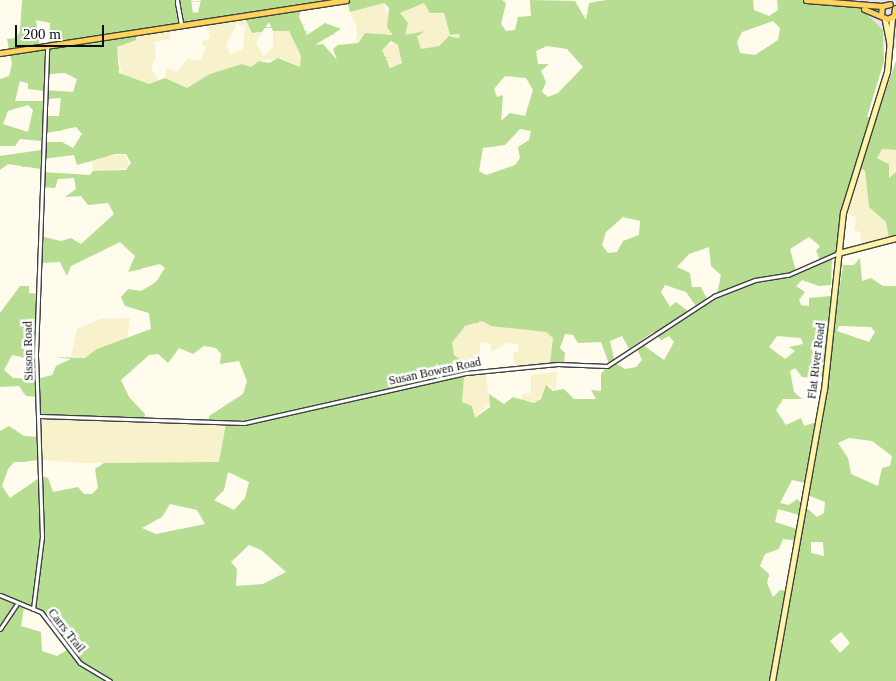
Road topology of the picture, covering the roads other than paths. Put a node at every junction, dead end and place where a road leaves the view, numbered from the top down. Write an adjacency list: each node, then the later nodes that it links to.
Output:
1 (346, 0): 9 (main road)
2 (806, 0): 6 (main road)
3 (177, 2): 9 (street)
4 (883, 4): 5 (main road); 6 (main road); 8 (main road)
5 (892, 5): 7 (main road)
6 (847, 6): 8 (main road)
7 (894, 16): 8 (main road); 11 (main road, Flat River Road)
8 (883, 17): 11 (main road, Flat River Road)
9 (181, 24): 10 (main road)
10 (47, 46): 12 (main road); 15 (street, Sisson Road)
11 (894, 47): 14 (main road, Flat River Road)
12 (0, 53)
13 (896, 238): 14 (main road)
14 (838, 253): 15 (street, Susan Bowen Road); 21 (main road, Flat River Road)
15 (40, 416): 18 (street, Sisson Road)
16 (0, 595): 17 (street)
17 (16, 605): 18 (street); 19 (street)
18 (33, 608): 20 (street, Carrs Trail)
19 (0, 629)
20 (110, 681)
21 (772, 681)

